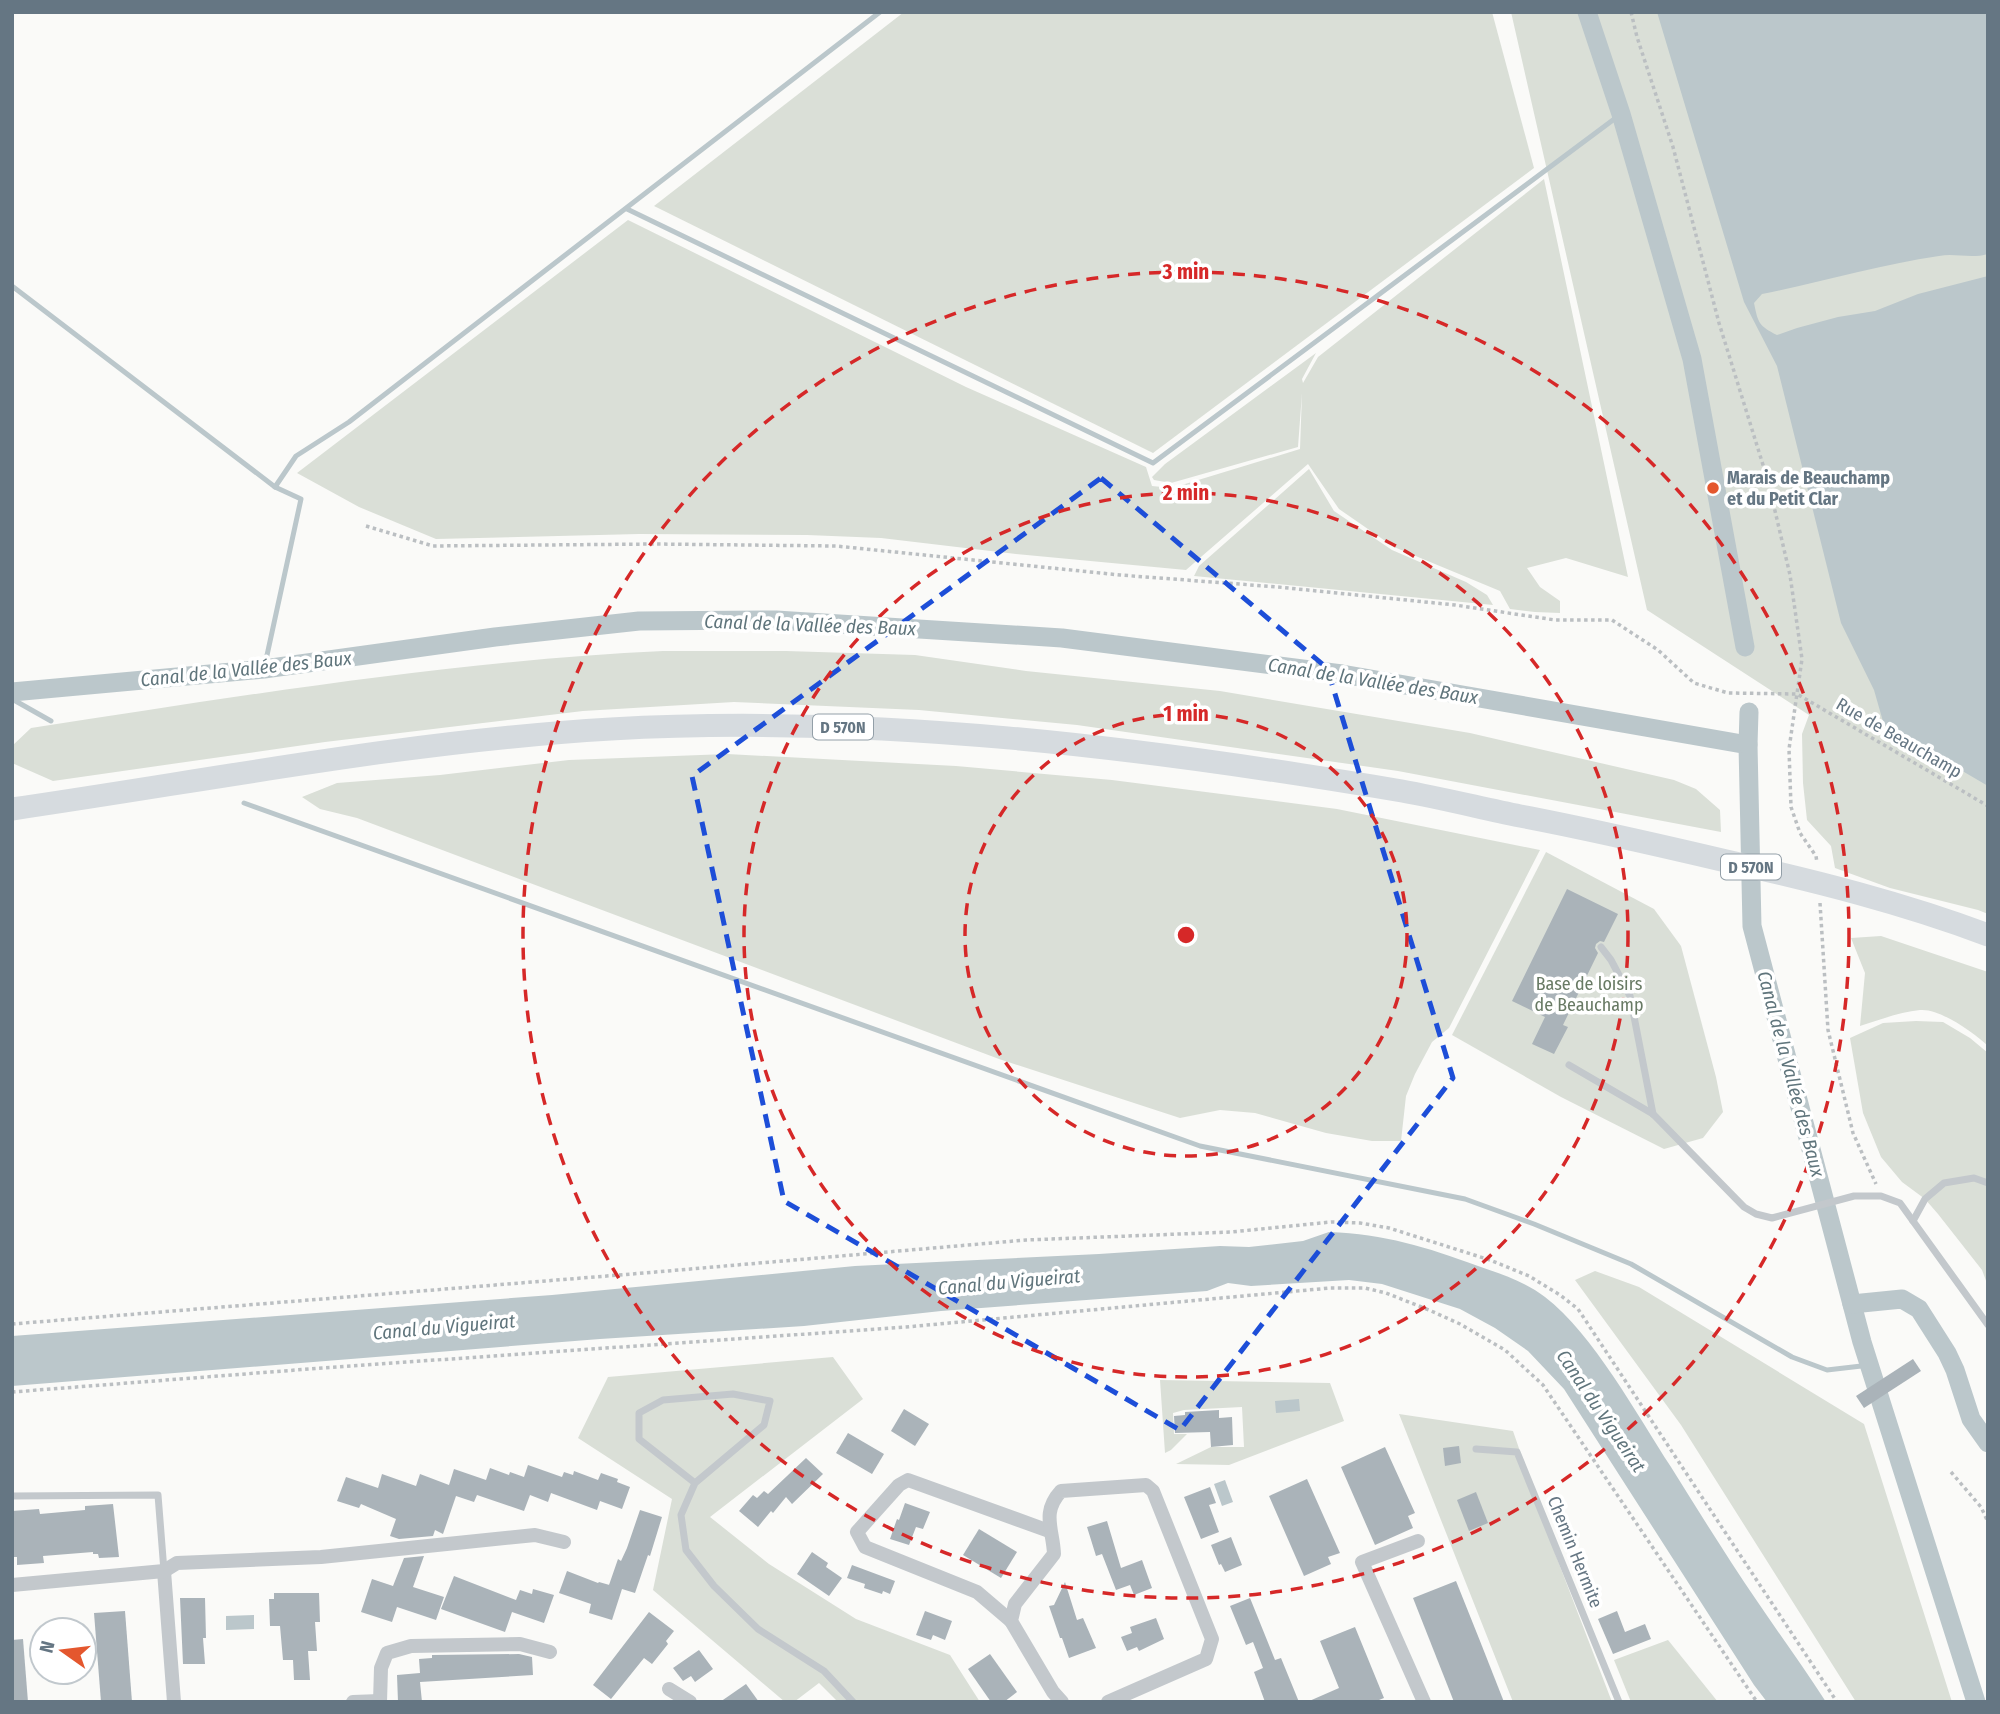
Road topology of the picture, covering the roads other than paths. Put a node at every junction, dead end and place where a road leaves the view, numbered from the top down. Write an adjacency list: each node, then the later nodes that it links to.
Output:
1 (12, 809): 2 (main road, D 570N)
2 (1988, 935)
3 (1601, 947): 5 (lane)
4 (1569, 1065): 5 (lane)
5 (1653, 1114): 7 (lane)
6 (1988, 1183): 7 (lane)
7 (1913, 1221): 8 (lane)
8 (1988, 1325)
9 (1476, 1449): 28 (lane, Chemin Hermite)
10 (695, 1483): 10 (lane); 24 (lane)
11 (12, 1496): 15 (lane)
12 (1049, 1531): 17 (street); 17 (street); 26 (street)
13 (1418, 1541): 27 (street)
14 (564, 1542): 15 (street)
15 (164, 1572): 16 (street); 21 (street)
16 (12, 1585)
17 (1011, 1621): 25 (street)
18 (550, 1652): 20 (street)
19 (669, 1689): 23 (street)
20 (380, 1701): 22 (street)
21 (174, 1702)
22 (353, 1702)
23 (690, 1702)
24 (853, 1702)
25 (1062, 1702)
26 (1108, 1702)
27 (1424, 1702)
28 (1619, 1702)

